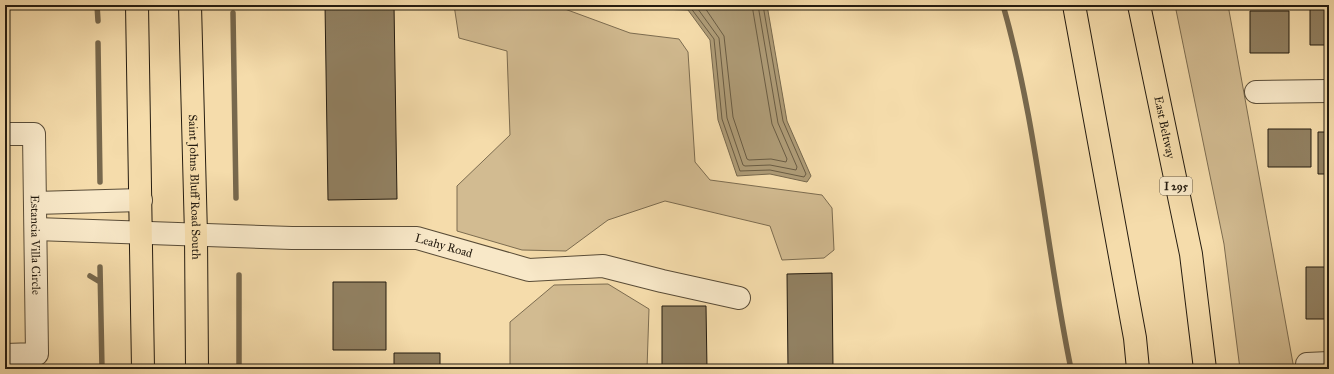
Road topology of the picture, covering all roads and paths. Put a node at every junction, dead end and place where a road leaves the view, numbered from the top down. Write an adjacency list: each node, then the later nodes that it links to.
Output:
1 (137, 5): 8 (main road)
2 (190, 5): 12 (main road, Saint Johns Bluff Road South)
3 (1074, 5): 19 (main road)
4 (1139, 5): 20 (main road, East Beltway / I 295)
5 (1329, 91): 6 (street)
6 (1256, 92)
7 (5, 134): 9 (street, Estancia Villa Circle)
8 (141, 200): 9 (street); 11 (main road)
9 (35, 203): 10 (street, Estancia Villa Circle)
10 (36, 229): 11 (street, Leahy Road); 14 (street, Estancia Villa Circle)
11 (141, 234): 12 (street, Leahy Road); 17 (main road)
12 (196, 235): 13 (street, Leahy Road); 18 (main road, Saint Johns Bluff Road South)
13 (739, 298)
14 (5, 354)
15 (1329, 363): 16 (street)
16 (1307, 364)
17 (143, 369)
18 (197, 369)
19 (1138, 369)
20 (1205, 369)

